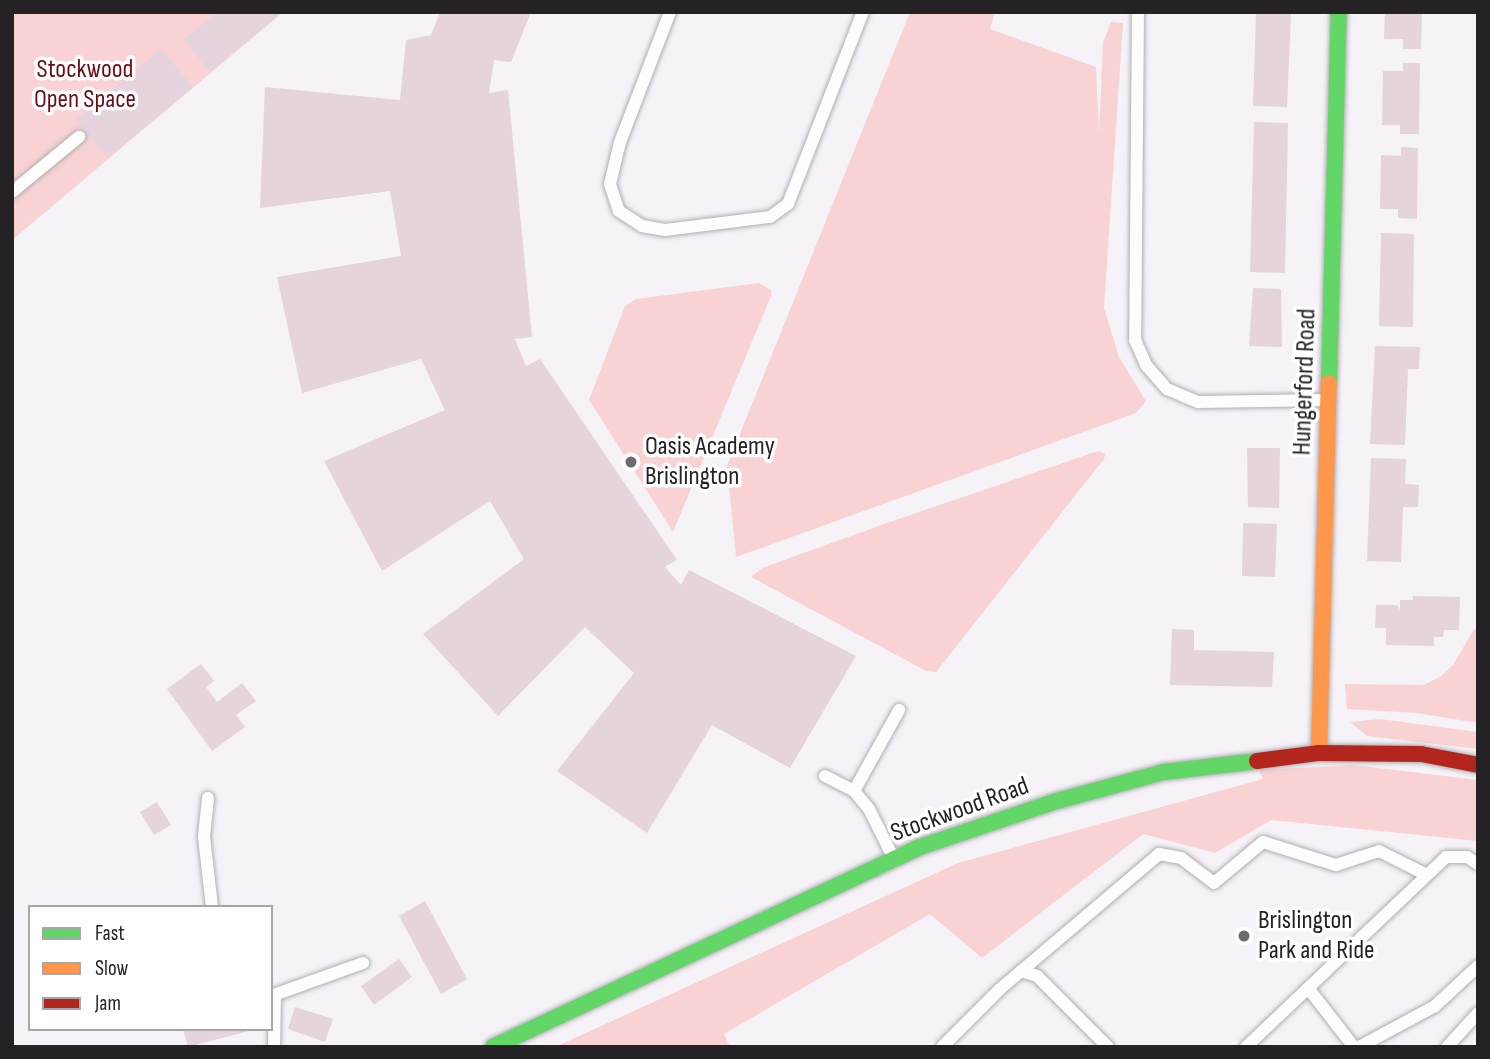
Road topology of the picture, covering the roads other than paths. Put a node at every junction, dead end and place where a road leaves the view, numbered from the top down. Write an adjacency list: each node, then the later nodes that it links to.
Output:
1 (670, 12): 2 (lane)
2 (863, 12)
3 (1138, 12): 7 (lane)
4 (1339, 12): 7 (street, Hungerford Road)
5 (79, 136): 6 (lane)
6 (12, 192)
7 (1330, 400): 9 (street, Hungerford Road)
8 (899, 710): 12 (lane)
9 (1320, 753): 10 (street, Stockwood Road); 14 (street, Stockwood Road)
10 (1478, 765)
11 (825, 776): 12 (lane)
12 (854, 791): 14 (lane)
13 (208, 799): 17 (lane)
14 (894, 859): 25 (street, Stockwood Road)
15 (1478, 864): 16 (lane)
16 (1427, 875): 20 (lane); 21 (lane)
17 (212, 905)
18 (363, 963): 22 (lane)
19 (1478, 966): 29 (lane)
20 (1021, 971): 26 (lane); 27 (lane)
21 (1308, 988): 28 (lane); 29 (lane)
22 (273, 996): 24 (lane)
23 (1478, 1013): 30 (lane)
24 (274, 1047)
25 (493, 1047)
26 (942, 1047)
27 (1108, 1047)
28 (1246, 1047)
29 (1357, 1047)
30 (1447, 1047)

